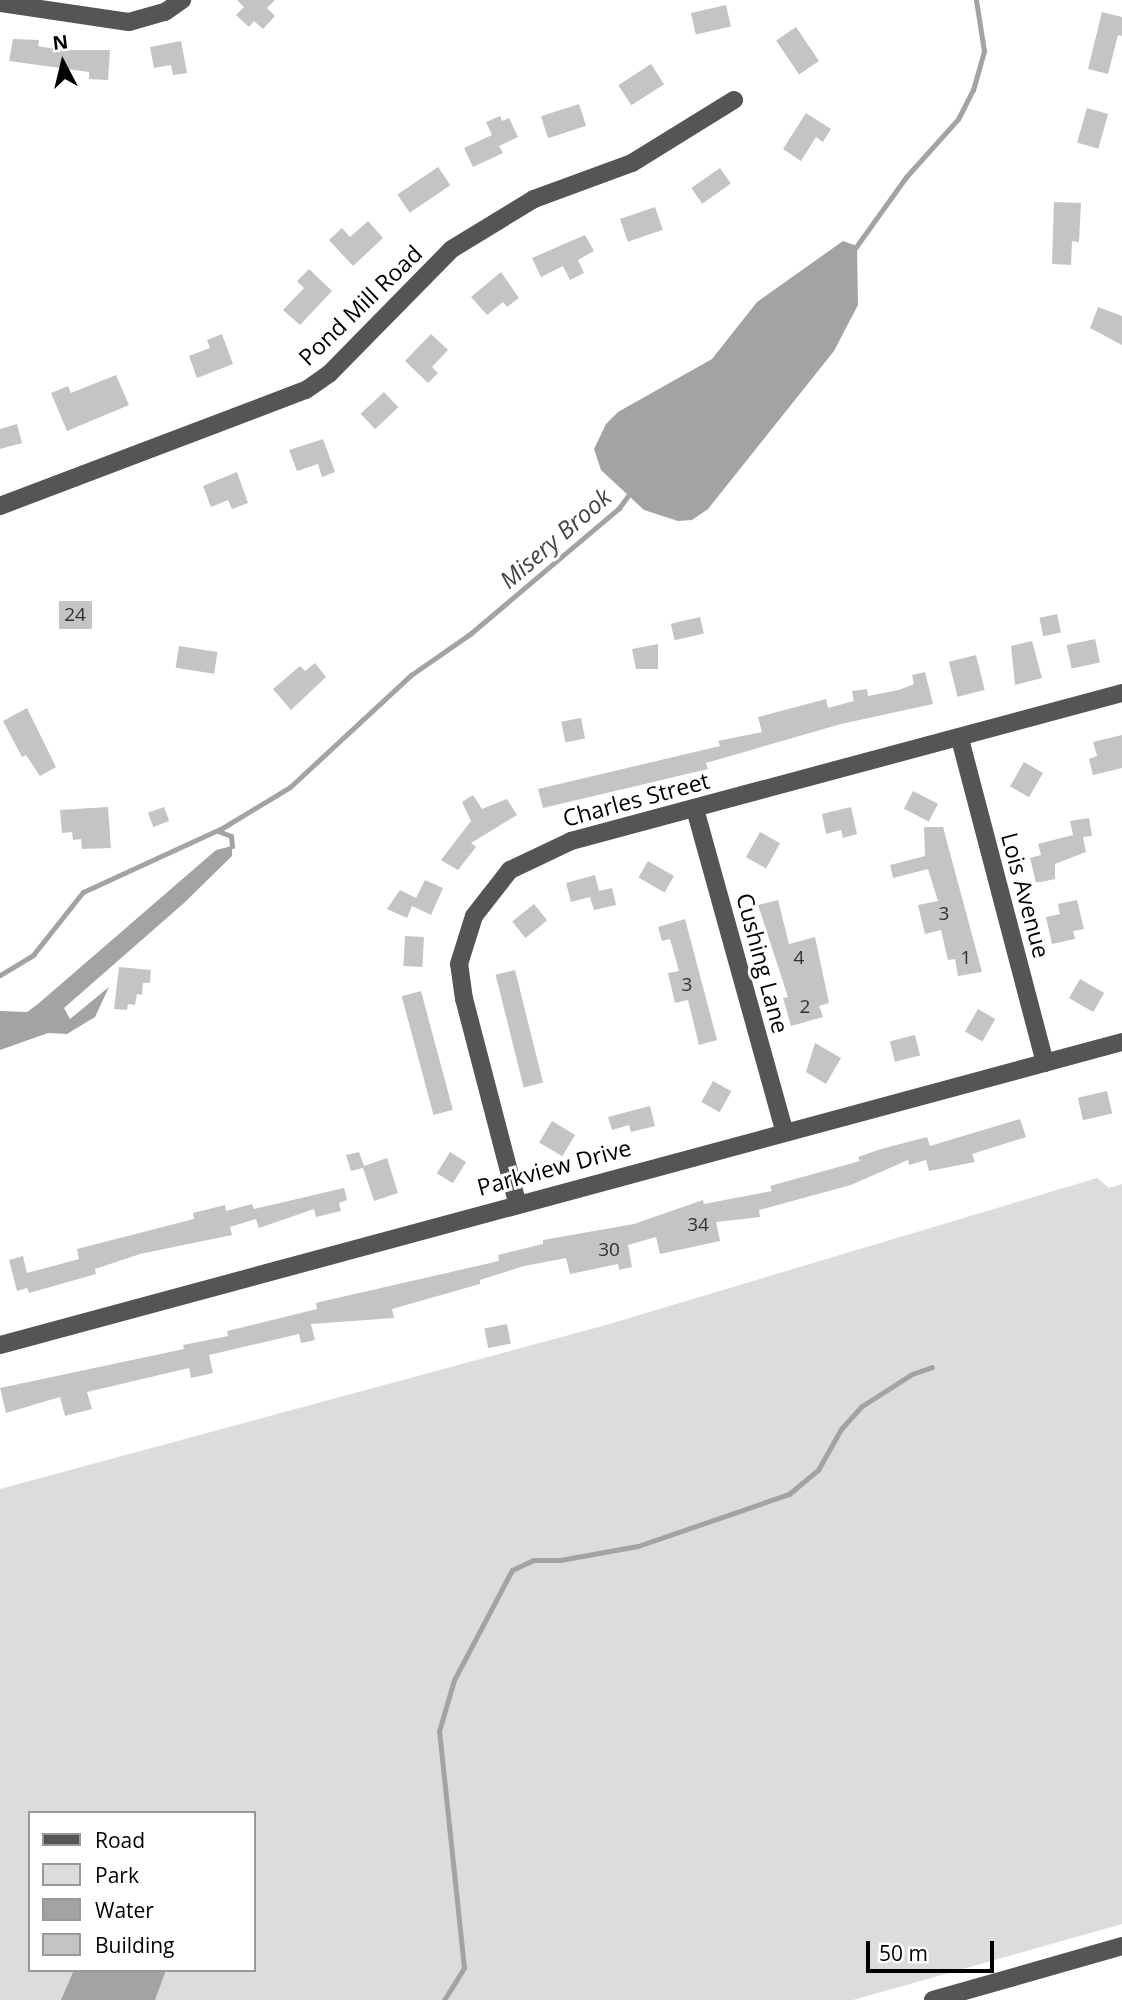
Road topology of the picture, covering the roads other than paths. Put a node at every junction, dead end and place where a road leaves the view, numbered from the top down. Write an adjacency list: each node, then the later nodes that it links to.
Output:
1 (182, 0): 2 (street)
2 (0, 3)
3 (734, 100): 4 (street, Pond Mill Road)
4 (0, 506)
5 (1122, 693): 6 (street, Charles Street)
6 (960, 739): 7 (street, Charles Street); 9 (street, Lois Avenue)
7 (695, 809): 10 (street, Cushing Lane); 11 (street, Charles Street)
8 (1122, 1042): 9 (street, Parkview Drive)
9 (1045, 1063): 10 (street, Parkview Drive)
10 (784, 1130): 11 (street, Parkview Drive)
11 (517, 1202): 12 (street, Parkview Drive)
12 (0, 1345)
13 (1122, 1946): 14 (street)
14 (933, 2000)

